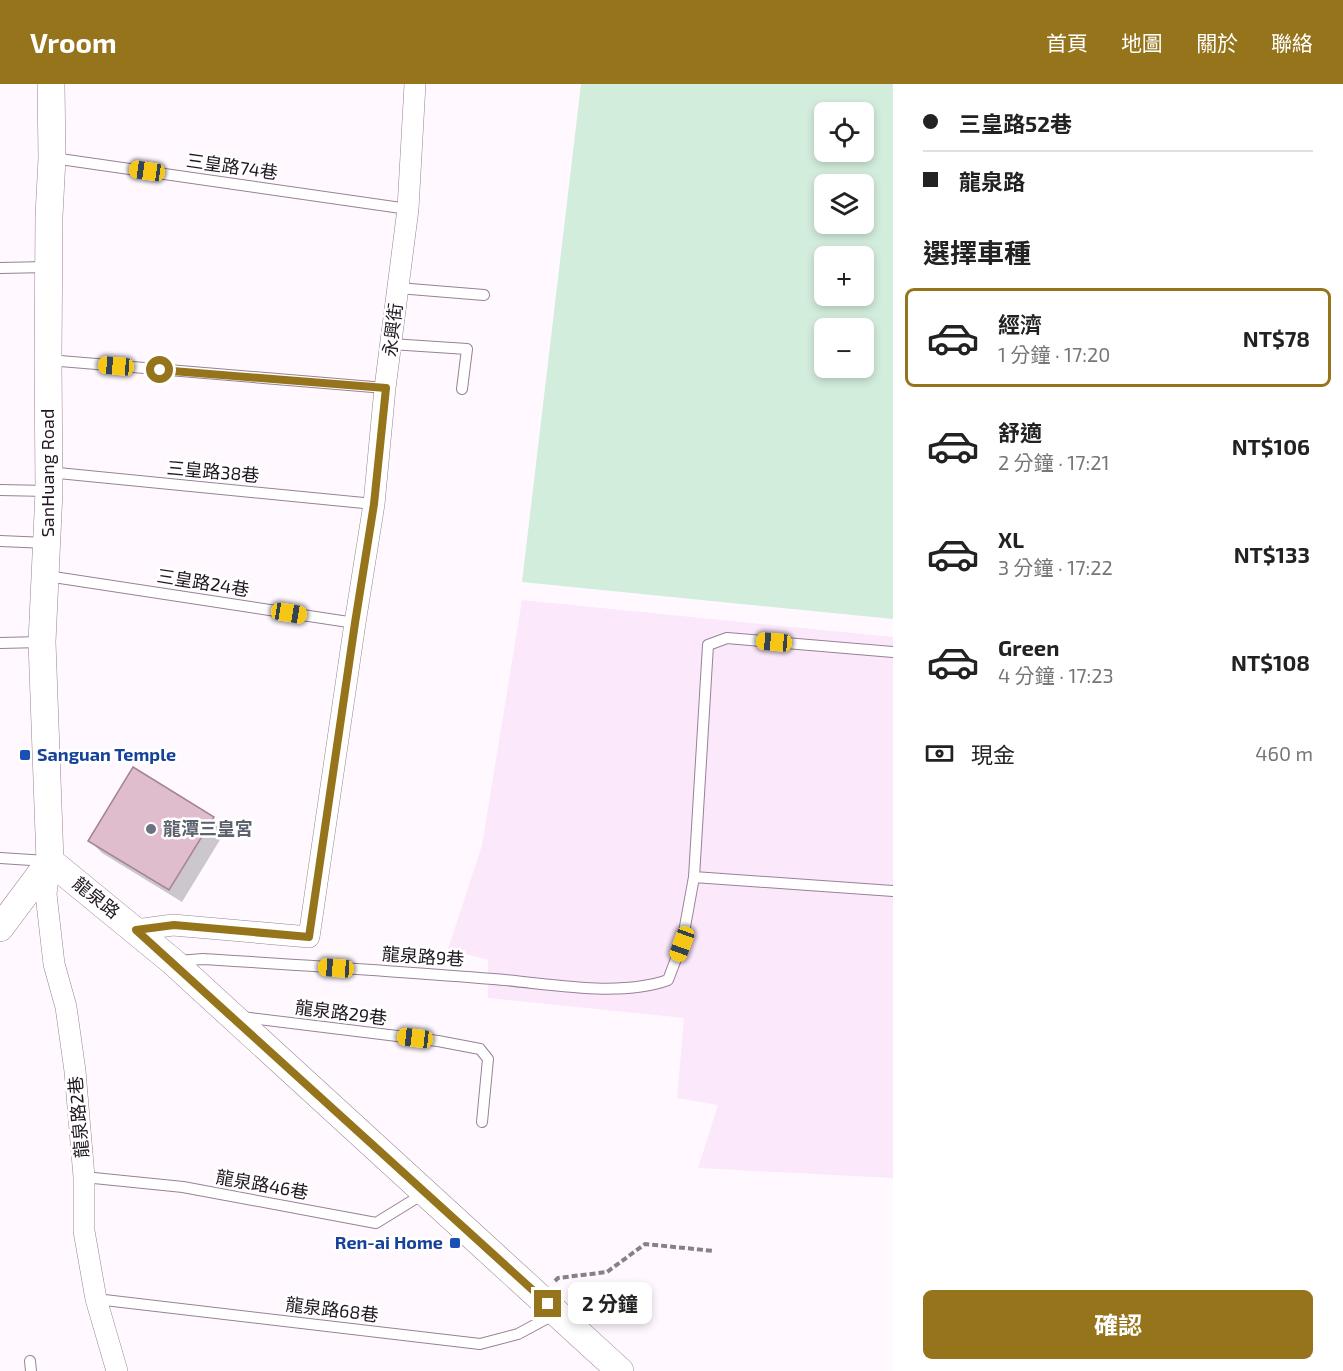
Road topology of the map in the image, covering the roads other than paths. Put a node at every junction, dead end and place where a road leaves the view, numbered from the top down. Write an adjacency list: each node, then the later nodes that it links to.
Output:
1 (51, 84): 3 (street, SanHuang Road)
2 (415, 84): 4 (street, 永興街)
3 (52, 158): 4 (lane, 三皇路74巷); 5 (street, SanHuang Road)
4 (408, 209): 7 (street, 永興街)
5 (49, 267): 6 (lane); 10 (street, SanHuang Road)
6 (0, 268)
7 (398, 288): 8 (lane); 9 (street, 永興街)
8 (484, 295)
9 (391, 344): 11 (street, 永興街); 12 (lane)
10 (48, 360): 11 (lane); 13 (street, SanHuang Road)
11 (386, 388): 15 (street, 永興街)
12 (462, 389)
13 (49, 481): 14 (lane, 三皇路38巷); 15 (lane, 三皇路38巷); 17 (street, SanHuang Road)
14 (0, 490)
15 (374, 504): 19 (street, 永興街)
16 (0, 541): 17 (lane)
17 (47, 543): 18 (street, SanHuang Road)
18 (46, 575): 19 (lane, 三皇路24巷); 20 (street, SanHuang Road)
19 (355, 623): 28 (street, 永興街)
20 (42, 642): 21 (lane); 24 (street, SanHuang Road)
21 (0, 643)
22 (893, 652): 25 (lane)
23 (0, 858): 24 (lane)
24 (50, 861): 27 (street); 28 (street, 龍泉路); 32 (street, 龍泉路2巷)
25 (694, 877): 26 (lane); 29 (lane, 龍泉路9巷)
26 (893, 891)
27 (0, 928)
28 (136, 930): 29 (street, 龍泉路)
29 (172, 962): 30 (street, 龍泉路)
30 (230, 1016): 31 (lane, 龍泉路29巷); 33 (street, 龍泉路)
31 (482, 1122)
32 (84, 1177): 33 (lane, 龍泉路46巷); 34 (street, 龍泉路2巷)
33 (426, 1192): 35 (street, 龍泉路)
34 (96, 1299): 35 (lane, 龍泉路68巷); 36 (street, 龍泉路2巷)
35 (548, 1304): 37 (street, 龍泉路)
36 (117, 1371)
37 (621, 1371)

